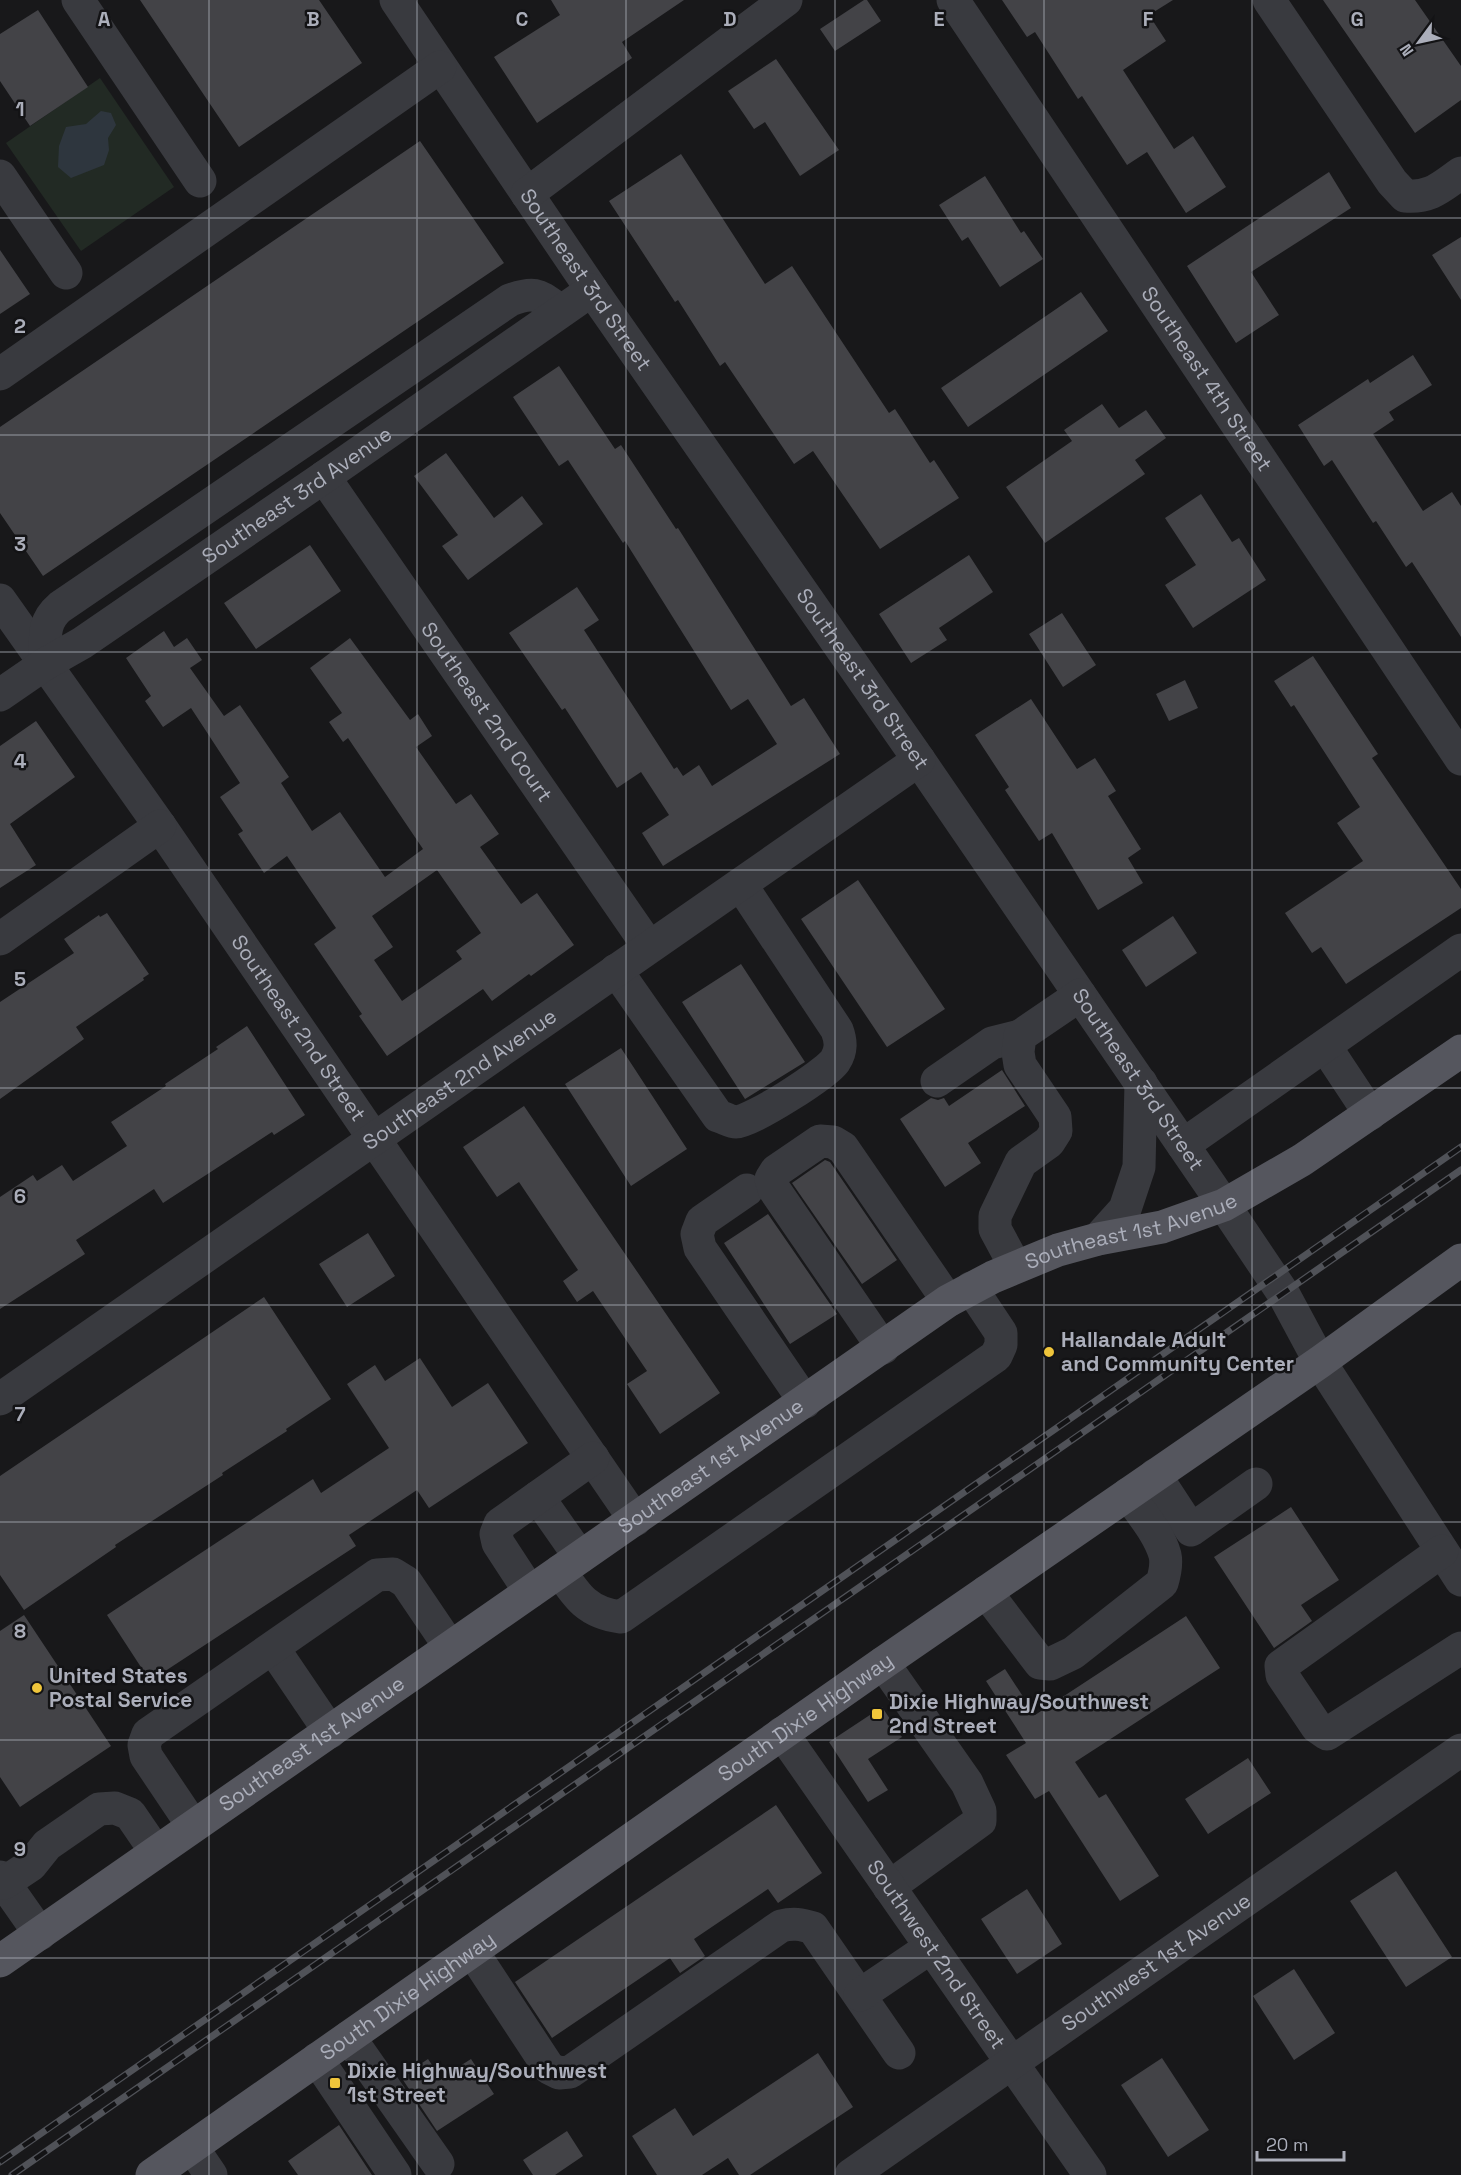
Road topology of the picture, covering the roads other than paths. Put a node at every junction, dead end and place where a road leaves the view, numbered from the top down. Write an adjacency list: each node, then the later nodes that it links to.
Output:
1 (78, 0): 9 (street)
2 (396, 0): 6 (street, Southeast 3rd Street)
3 (786, 0): 10 (street)
4 (953, 0): 19 (street, Southeast 4th Street)
5 (1269, 0): 7 (street)
6 (440, 67): 10 (street, Southeast 3rd Street); 14 (street)
7 (1461, 173)
8 (0, 176): 11 (street)
9 (200, 182)
10 (527, 194): 12 (street, Southeast 3rd Street)
11 (66, 273)
12 (592, 290): 13 (street, Southeast 3rd Avenue); 20 (street, Southeast 3rd Street)
13 (561, 311): 15 (street, Southeast 3rd Avenue); 17 (street)
14 (0, 374)
15 (324, 477): 17 (street, Southeast 3rd Avenue); 24 (street, Southeast 2nd Court)
16 (0, 600): 17 (street, Southeast 2nd Street)
17 (45, 664): 18 (street, Southeast 3rd Avenue); 21 (street, Southeast 2nd Street)
18 (0, 695)
19 (1461, 759)
20 (919, 760): 22 (street, Southeast 2nd Avenue); 27 (street, Southeast 3rd Street)
21 (160, 826): 23 (street); 34 (street, Southeast 2nd Street)
22 (741, 885): 24 (street, Southeast 2nd Avenue); 26 (street)
23 (0, 939)
24 (649, 947): 26 (street, Southeast 2nd Avenue)
25 (1461, 950): 29 (street)
26 (616, 970): 34 (street, Southeast 2nd Avenue)
27 (1080, 995): 28 (street); 32 (street, Southeast 3rd Street)
28 (1020, 1036): 31 (street); 40 (street)
29 (1324, 1046): 33 (street); 35 (street)
30 (1461, 1051): 33 (main road, Southeast 1st Avenue)
31 (937, 1081)
32 (1141, 1083): 35 (street, Southeast 3rd Street); 38 (street)
33 (1370, 1114): 37 (main road, Southeast 1st Avenue)
34 (374, 1140): 44 (street, Southeast 2nd Avenue); 46 (street, Southeast 2nd Street)
35 (1183, 1145): 37 (street, Southeast 3rd Street)
36 (747, 1190): 45 (street)
37 (1224, 1205): 38 (main road, Southeast 1st Avenue); 43 (street, Southeast 3rd Street)
38 (1098, 1239): 40 (main road, Southeast 1st Avenue)
39 (1461, 1260): 43 (main road, South Dixie Highway)
40 (1015, 1266): 41 (main road, Southeast 1st Avenue)
41 (960, 1295): 42 (main road, Southeast 1st Avenue); 42 (street); 53 (street)
42 (883, 1348): 45 (main road, Southeast 1st Avenue)
43 (1320, 1362): 47 (main road, South Dixie Highway); 52 (street, Southeast 3rd Street)
44 (0, 1398)
45 (805, 1402): 51 (main road, Southeast 1st Avenue)
46 (593, 1458): 50 (street); 51 (street, Southeast 2nd Street)
47 (1155, 1475): 48 (street); 49 (main road, South Dixie Highway)
48 (1256, 1484)
49 (1128, 1494): 56 (main road, South Dixie Highway); 56 (street)
50 (538, 1497): 53 (street); 55 (street)
51 (635, 1520): 53 (main road, Southeast 1st Avenue)
52 (1442, 1551): 54 (street, Southeast 3rd Street); 59 (street)
53 (570, 1564): 55 (main road, Southeast 1st Avenue)
54 (1461, 1580)
55 (530, 1592): 57 (main road, Southeast 1st Avenue)
56 (986, 1592): 60 (main road, South Dixie Highway)
57 (450, 1647): 58 (street); 61 (main road, Southeast 1st Avenue)
58 (273, 1648): 61 (street); 64 (street)
59 (1461, 1648)
60 (883, 1663): 62 (main road, South Dixie Highway); 67 (street)
61 (330, 1732): 64 (main road, Southeast 1st Avenue)
62 (783, 1733): 67 (street, Southwest 2nd Street); 70 (main road, South Dixie Highway)
63 (1461, 1749): 76 (street, Southwest 1st Avenue)
64 (193, 1826): 65 (main road, Southeast 1st Avenue)
65 (156, 1852): 66 (street); 68 (main road, Southeast 1st Avenue)
66 (2, 1880): 68 (street)
67 (889, 1887): 69 (street, Southwest 2nd Street)
68 (39, 1934): 71 (main road, Southeast 1st Avenue)
69 (931, 1947): 72 (street); 76 (street, Southwest 2nd Street)
70 (471, 1951): 72 (street); 73 (main road, South Dixie Highway)
71 (0, 1961)
72 (860, 1995): 74 (street)
73 (349, 2037): 75 (main road, South Dixie Highway); 78 (street)
74 (899, 2054)
75 (317, 2059): 77 (main road, South Dixie Highway); 81 (street)
76 (1012, 2064): 82 (street, Southwest 1st Avenue); 83 (street, Southwest 2nd Street)
77 (192, 2147): 79 (main road, South Dixie Highway); 80 (street)
78 (438, 2163)
79 (152, 2175)
80 (211, 2175)
81 (395, 2175)
82 (850, 2175)
83 (1090, 2175)

